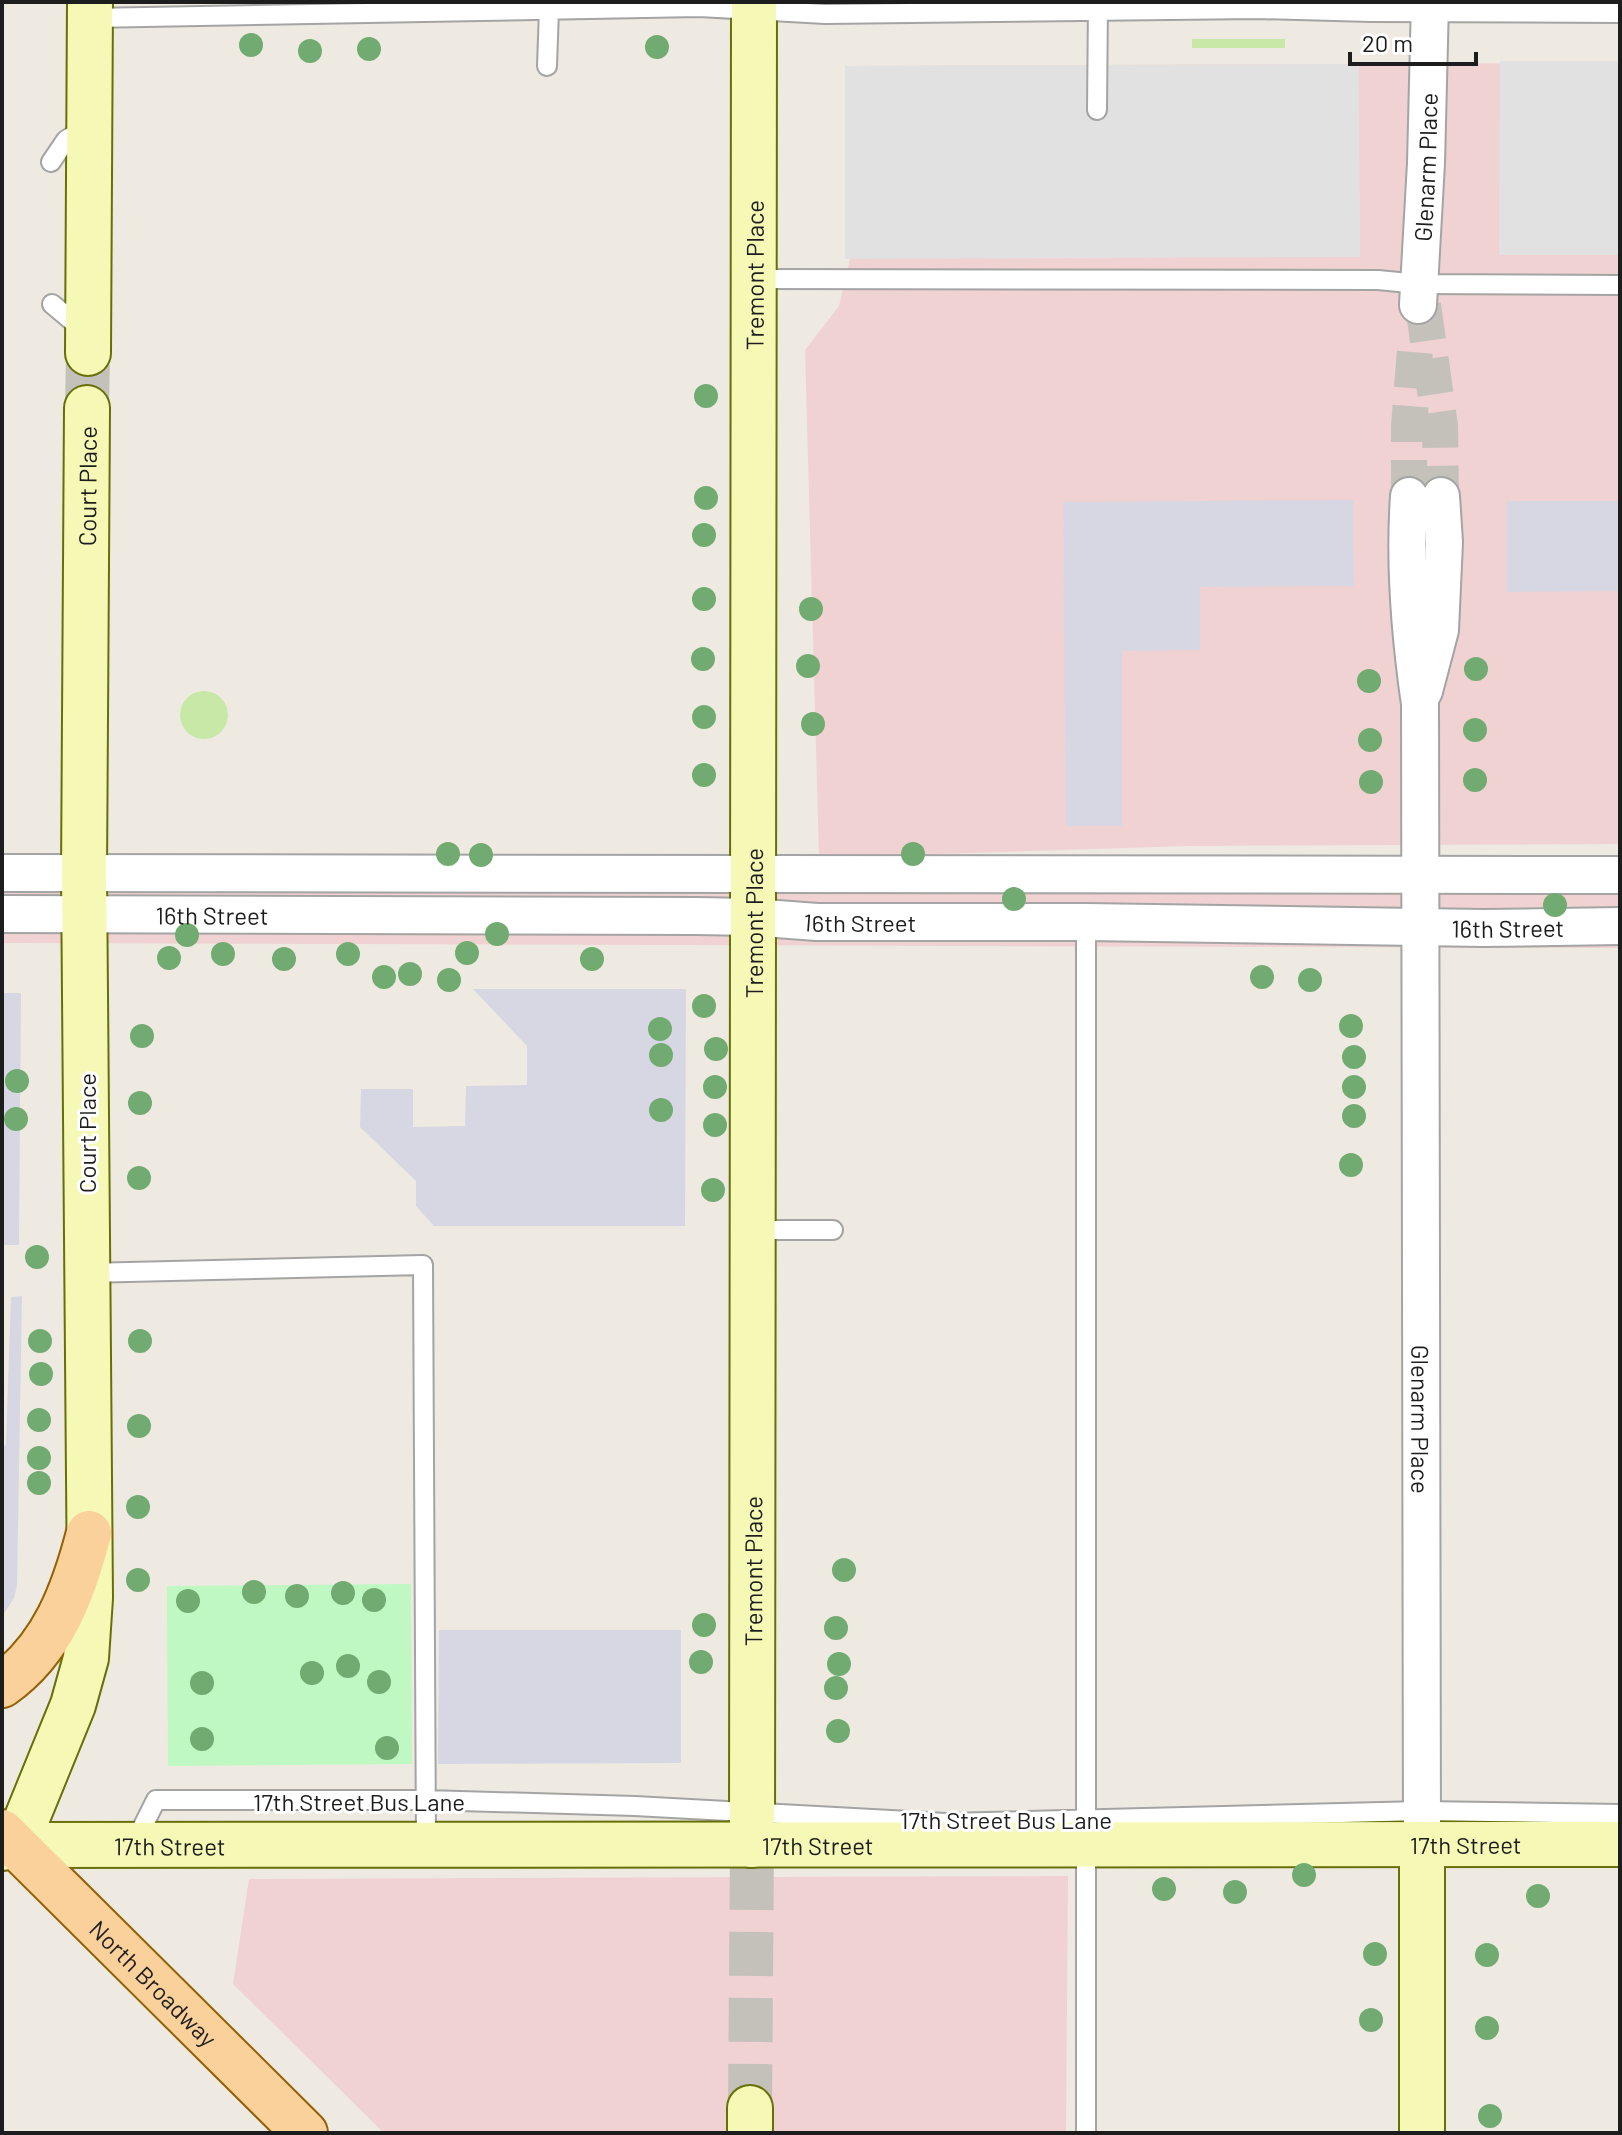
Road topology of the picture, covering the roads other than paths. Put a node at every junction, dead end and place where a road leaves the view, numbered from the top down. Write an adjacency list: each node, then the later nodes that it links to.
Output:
1 (754, 6): 2 (lane); 4 (lane); 11 (street, Tremont Place)
2 (1098, 6): 3 (lane); 8 (lane)
3 (1430, 6): 6 (lane); 13 (street, Glenarm Place)
4 (549, 9): 5 (lane); 7 (lane)
5 (90, 10): 9 (street)
6 (1620, 13)
7 (547, 66)
8 (1097, 110)
9 (89, 126): 10 (lane); 15 (street)
10 (51, 162)
11 (753, 279): 13 (lane); 19 (street, Tremont Place)
12 (1620, 285): 13 (lane)
13 (1420, 298)
14 (52, 304): 15 (lane)
15 (88, 343)
16 (87, 408): 22 (street, Court Place)
17 (1425, 496): 21 (street, Glenarm Place)
18 (2, 873): 22 (street, 16th Street)
19 (753, 873): 21 (street, 16th Street); 22 (street, 16th Street); 24 (street, Tremont Place)
20 (1620, 875): 21 (street, 16th Street)
21 (1421, 876): 26 (street, Glenarm Place)
22 (85, 894): 23 (street, 16th Street); 24 (street, 16th Street); 30 (street, Court Place)
23 (2, 914)
24 (751, 917): 25 (street, 16th Street); 28 (street, Tremont Place)
25 (1086, 922): 26 (street, 16th Street); 37 (lane)
26 (1421, 925): 27 (street, 16th Street); 35 (street, Glenarm Place)
27 (1620, 926)
28 (753, 1230): 29 (lane); 36 (street, Tremont Place)
29 (833, 1230)
30 (86, 1273): 31 (street, Court Place); 33 (lane)
31 (89, 1533): 32 (main road); 38 (street, Court Place)
32 (2, 1685)
33 (426, 1800): 36 (lane, 17th Street Bus Lane); 40 (lane); 41 (lane, 17th Street Bus Lane)
34 (1620, 1814): 35 (lane)
35 (1422, 1827): 37 (street, 17th Street); 39 (street, 17th Street); 44 (street, Glenarm Place)
36 (752, 1829): 37 (street, 17th Street); 40 (street, 17th Street)
37 (1086, 1832): 43 (lane)
38 (7, 1842): 41 (street, 17th Street); 42 (main road, North Broadway)
39 (1620, 1844)
40 (426, 1845): 41 (street, 17th Street)
41 (133, 1846)
42 (305, 2133)
43 (1086, 2133)
44 (1422, 2133)

